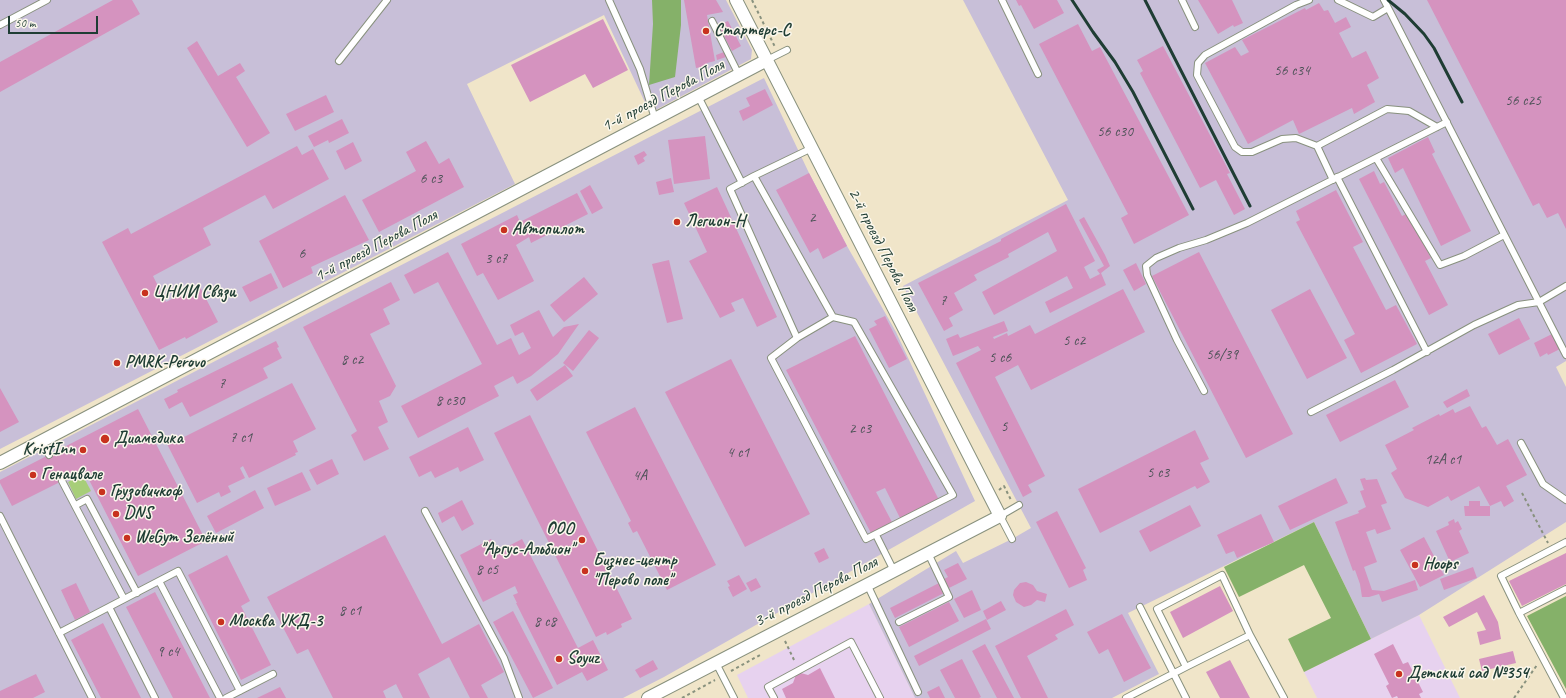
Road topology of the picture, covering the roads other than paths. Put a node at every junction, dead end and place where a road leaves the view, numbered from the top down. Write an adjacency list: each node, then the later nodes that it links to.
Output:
1 (47, 0): 12 (lane)
2 (388, 0): 16 (lane)
3 (609, 0): 20 (lane)
4 (736, 0): 15 (street, 2-й проезд Перова Поля)
5 (1002, 0): 17 (lane)
6 (1182, 0): 13 (lane)
7 (1309, 0): 23 (lane)
8 (1338, 0): 10 (lane)
9 (1384, 0): 10 (lane)
10 (1388, 8): 21 (lane)
11 (712, 21): 18 (lane)
12 (0, 25)
13 (1194, 27)
14 (787, 50): 15 (lane)
15 (767, 60): 18 (street, 1-й проезд Перова Поля); 24 (street, 2-й проезд Перова Поля)
16 (339, 61)
17 (1038, 74)
18 (739, 75): 19 (street, 1-й проезд Перова Поля)
19 (698, 96): 20 (street, 1-й проезд Перова Поля); 28 (lane)
20 (655, 119): 38 (street, 1-й проезд Перова Поля)
21 (1447, 122): 22 (lane); 29 (lane)
22 (1437, 127): 23 (lane); 25 (lane)
23 (1317, 146): 27 (lane)
24 (812, 148): 26 (lane); 48 (street, 2-й проезд Перова Поля)
25 (1376, 158): 27 (lane); 29 (lane)
26 (754, 176): 28 (lane); 32 (lane)
27 (1335, 179): 34 (lane); 36 (lane)
28 (742, 183): 33 (lane)
29 (1504, 235): 31 (lane)
30 (1566, 286): 31 (lane)
31 (1539, 302): 34 (lane); 35 (lane)
32 (833, 317): 33 (lane); 49 (lane)
33 (797, 338): 49 (lane)
34 (1426, 352): 37 (lane)
35 (1566, 355)
36 (1204, 392)
37 (1311, 412)
38 (42, 441): 40 (lane); 41 (street, 1-й проезд Перова Поля)
39 (1521, 443): 43 (lane)
40 (49, 455)
41 (0, 463)
42 (62, 480): 44 (lane)
43 (1566, 500)
44 (76, 505): 57 (lane); 58 (lane)
45 (1019, 505): 48 (lane)
46 (425, 511): 75 (lane)
47 (0, 516): 63 (lane)
48 (1000, 516): 50 (lane); 52 (street, 3-й проезд Перова Поля)
49 (876, 535): 53 (lane)
50 (1012, 539)
51 (1566, 542): 61 (lane)
52 (928, 553): 53 (street, 3-й проезд Перова Поля); 62 (lane)
53 (894, 570): 55 (street, 3-й проезд Перова Поля)
54 (159, 581): 57 (lane); 69 (lane); 73 (lane)
55 (867, 584): 65 (street, 3-й проезд Перова Поля); 70 (lane)
56 (1566, 590): 61 (lane)
57 (137, 593): 58 (lane)
58 (124, 599): 59 (lane)
59 (109, 607): 63 (lane); 72 (lane)
60 (1140, 607): 68 (lane)
61 (1519, 612): 83 (lane)
62 (899, 622)
63 (59, 633): 71 (lane)
64 (1250, 635): 66 (lane); 66 (lane); 82 (lane)
65 (716, 662): 76 (street, 3-й проезд Перова Поля); 77 (lane)
66 (1186, 667): 68 (lane)
67 (273, 674): 69 (lane)
68 (1174, 674): 80 (lane); 81 (lane)
69 (240, 691): 74 (lane)
70 (918, 692)
71 (92, 698)
72 (155, 698)
73 (220, 698)
74 (226, 698)
75 (519, 698)
76 (648, 698)
77 (734, 698)
78 (774, 698): 79 (lane)
79 (880, 698)
80 (1126, 698)
81 (1186, 698)
82 (1284, 698)
83 (1564, 698)

